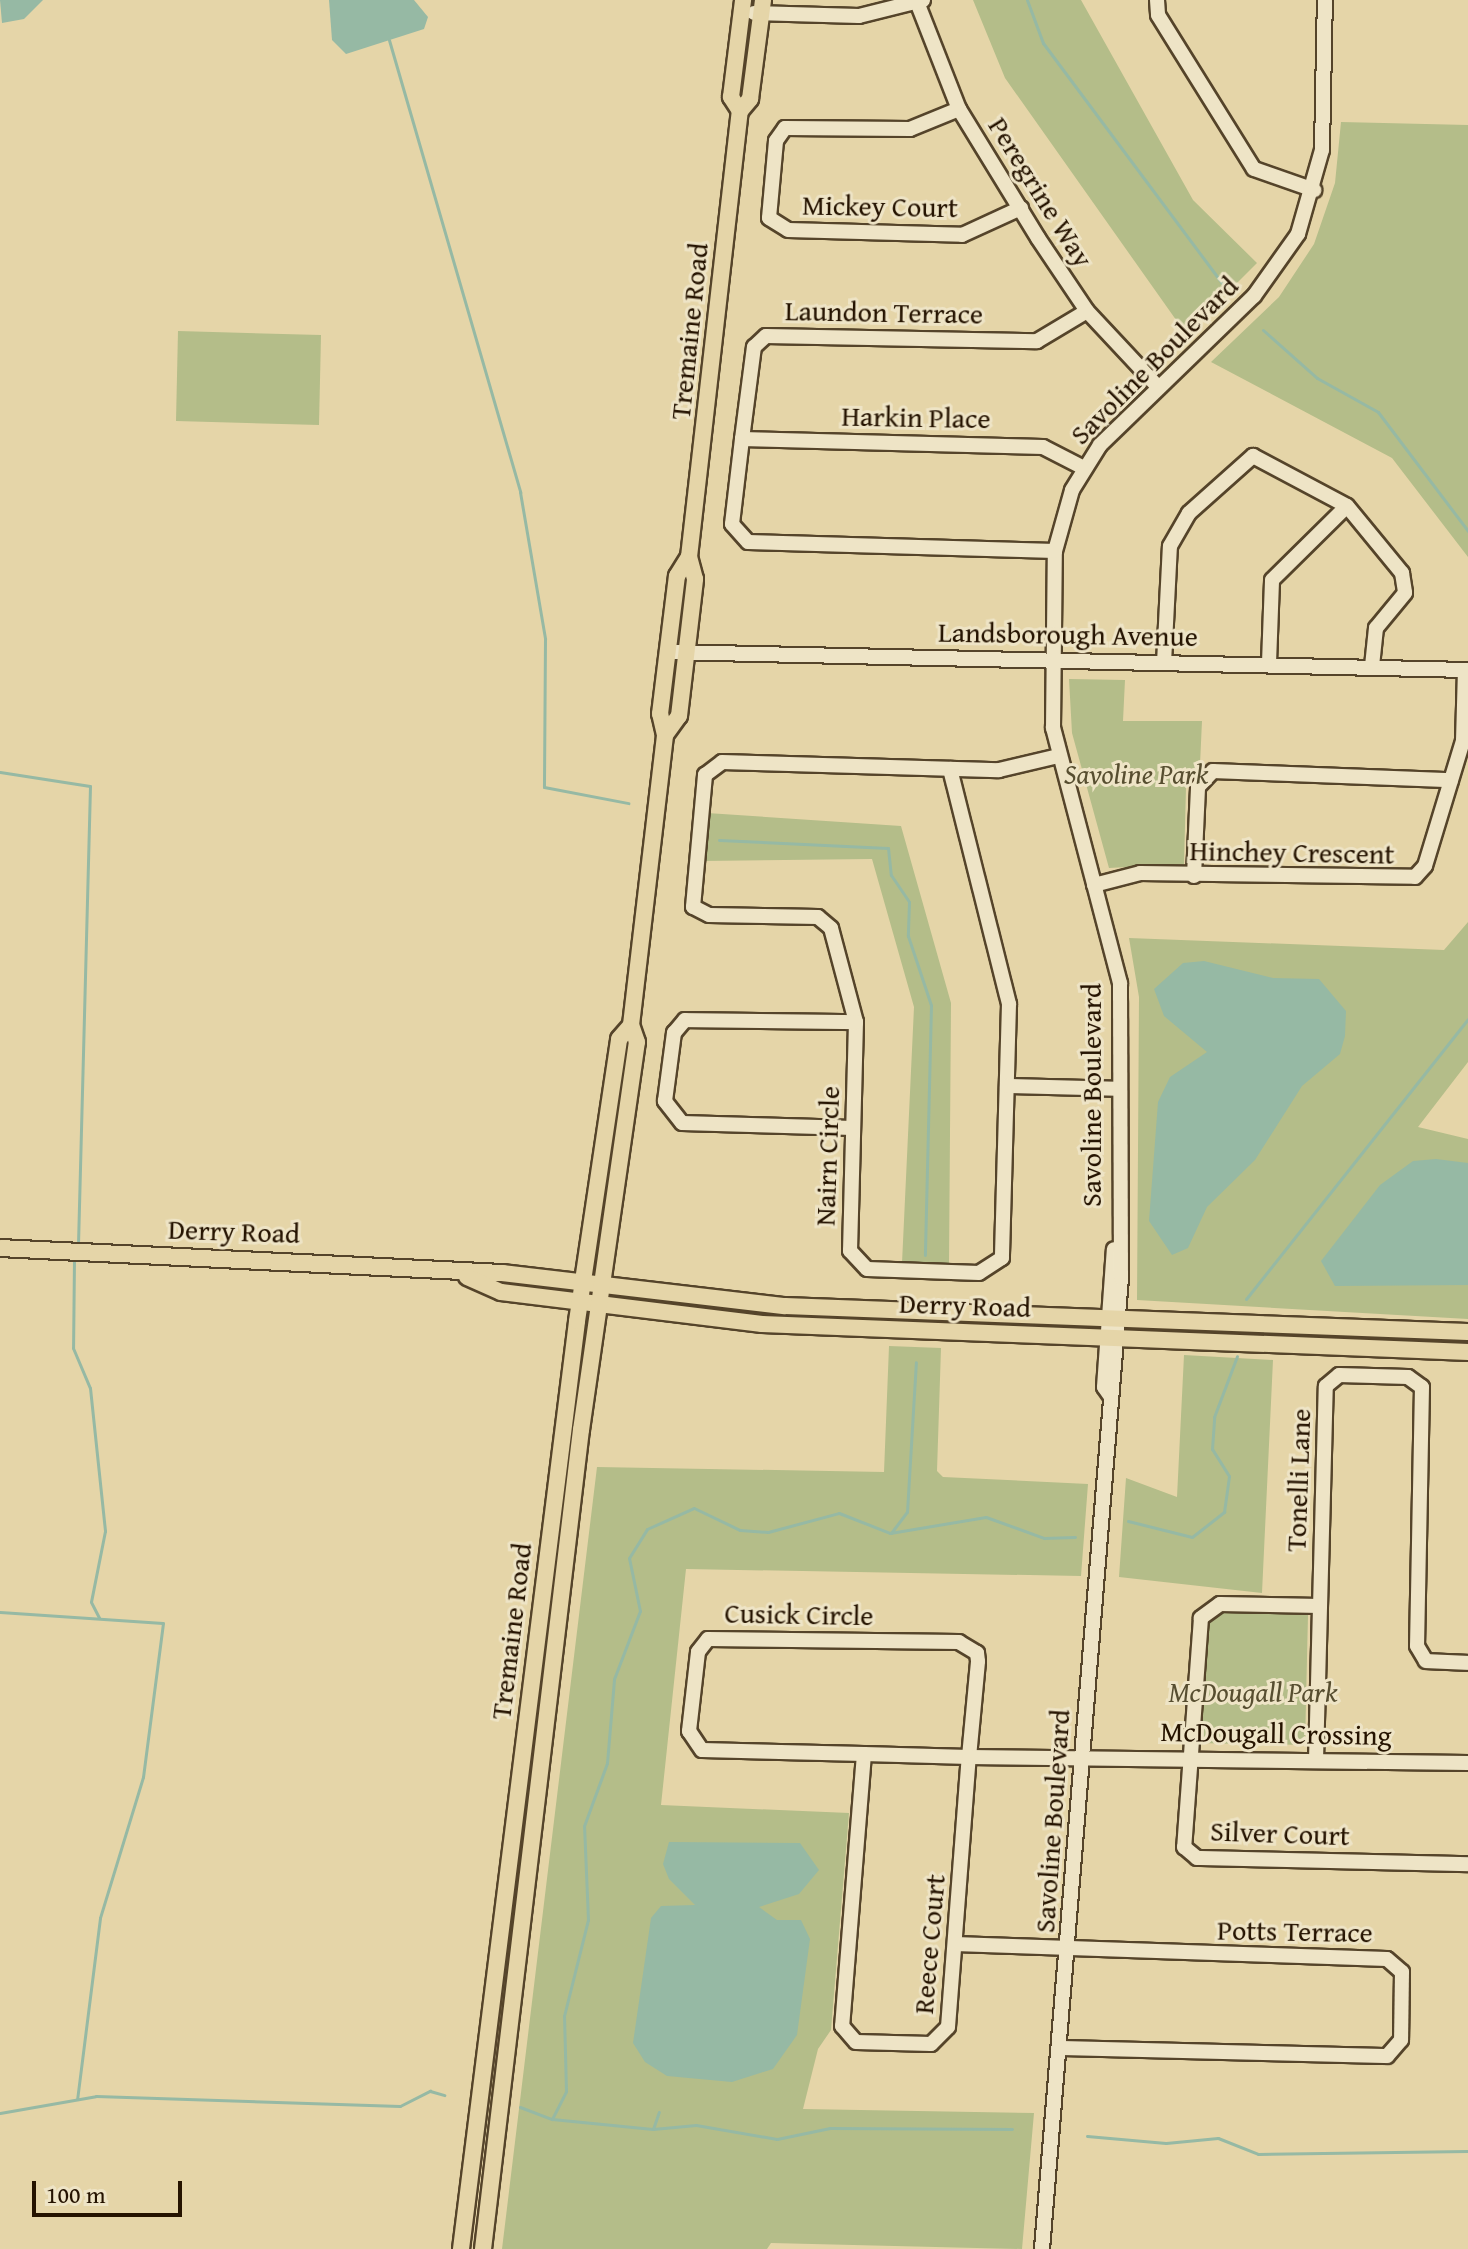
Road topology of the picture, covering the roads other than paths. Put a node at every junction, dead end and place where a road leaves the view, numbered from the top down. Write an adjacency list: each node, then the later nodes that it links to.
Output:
1 (1157, 0): 8 (street)
2 (1325, 0): 8 (street, Savoline Boulevard)
3 (920, 1): 5 (street); 6 (street, Peregrine Way)
4 (742, 6): 5 (street); 7 (main road, Tremaine Road)
5 (762, 7): 7 (main road, Tremaine Road)
6 (959, 109): 9 (street, Peregrine Way); 9 (street, Mickey Court)
7 (740, 111): 16 (main road, Tremaine Road)
8 (1314, 190): 11 (street, Savoline Boulevard)
9 (1021, 208): 10 (street, Peregrine Way)
10 (1087, 311): 11 (street, Peregrine Way); 12 (street, Laundon Terrace)
11 (1158, 387): 13 (street, Savoline Boulevard)
12 (742, 439): 13 (street, Harkin Place); 15 (street, Laundon Terrace)
13 (1084, 468): 15 (street, Savoline Boulevard)
14 (1347, 506): 18 (street); 19 (street); 20 (street)
15 (1055, 551): 17 (street, Savoline Boulevard)
16 (676, 652): 17 (street, Landsborough Avenue); 28 (main road, Tremaine Road)
17 (1051, 661): 18 (street, Landsborough Avenue); 22 (street, Savoline Boulevard)
18 (1164, 663): 19 (street, Landsborough Avenue)
19 (1269, 663): 20 (street, Landsborough Avenue)
20 (1372, 667): 21 (street, Landsborough Avenue)
21 (1467, 670): 24 (street, Hinchey Crescent)
22 (1058, 756): 23 (street, Nairn Circle); 26 (street, Savoline Boulevard)
23 (950, 769): 27 (street, Nairn Circle); 29 (street, Nairn Circle)
24 (1451, 780): 25 (street, Hinchey Crescent); 25 (street)
25 (1194, 876): 26 (street, Hinchey Crescent)
26 (1094, 885): 30 (street, Savoline Boulevard)
27 (856, 1022): 31 (street, Nairn Circle); 31 (street)
28 (631, 1025): 34 (main road, Tremaine Road); 35 (main road, Tremaine Road)
29 (1007, 1086): 30 (street); 31 (street, Nairn Circle)
30 (1119, 1089): 38 (street, Savoline Boulevard)
31 (853, 1128)
32 (0, 1248): 33 (main road, Derry Road)
33 (466, 1276): 34 (main road, Derry Road); 36 (main road, Derry Road)
34 (582, 1284): 35 (main road, Derry Road); 36 (main road, Tremaine Road)
35 (600, 1287): 37 (main road, Tremaine Road); 38 (main road, Derry Road)
36 (580, 1303): 37 (main road, Derry Road); 54 (main road, Tremaine Road)
37 (598, 1305): 40 (main road, Derry Road); 55 (main road, Tremaine Road)
38 (1113, 1318): 39 (main road, Derry Road); 40 (street, Savoline Boulevard)
39 (1468, 1332)
40 (1112, 1339): 41 (main road, Derry Road); 45 (street, Savoline Boulevard)
41 (1468, 1352)
42 (1320, 1606): 43 (street, Tonelli Lane); 47 (street, Silver Court); 48 (street, Tonelli Lane)
43 (1468, 1663)
44 (864, 1754): 46 (street, Cusick Circle); 46 (street, Cusick Circle); 51 (street, Reece Court)
45 (1082, 1756): 46 (street, Cusick Circle); 47 (street, McDougall Crossing); 52 (street, Savoline Boulevard)
46 (969, 1757): 51 (street, Reece Court)
47 (1188, 1757): 48 (street, McDougall Crossing); 50 (street, Silver Court)
48 (1316, 1760): 49 (street, McDougall Crossing)
49 (1468, 1763)
50 (1468, 1864)
51 (955, 1944): 52 (street, Potts Terrace)
52 (1068, 1952): 53 (street, Savoline Boulevard); 53 (street, Potts Terrace)
53 (1059, 2048): 56 (street, Savoline Boulevard)
54 (461, 2249)
55 (483, 2249)
56 (1042, 2249)

